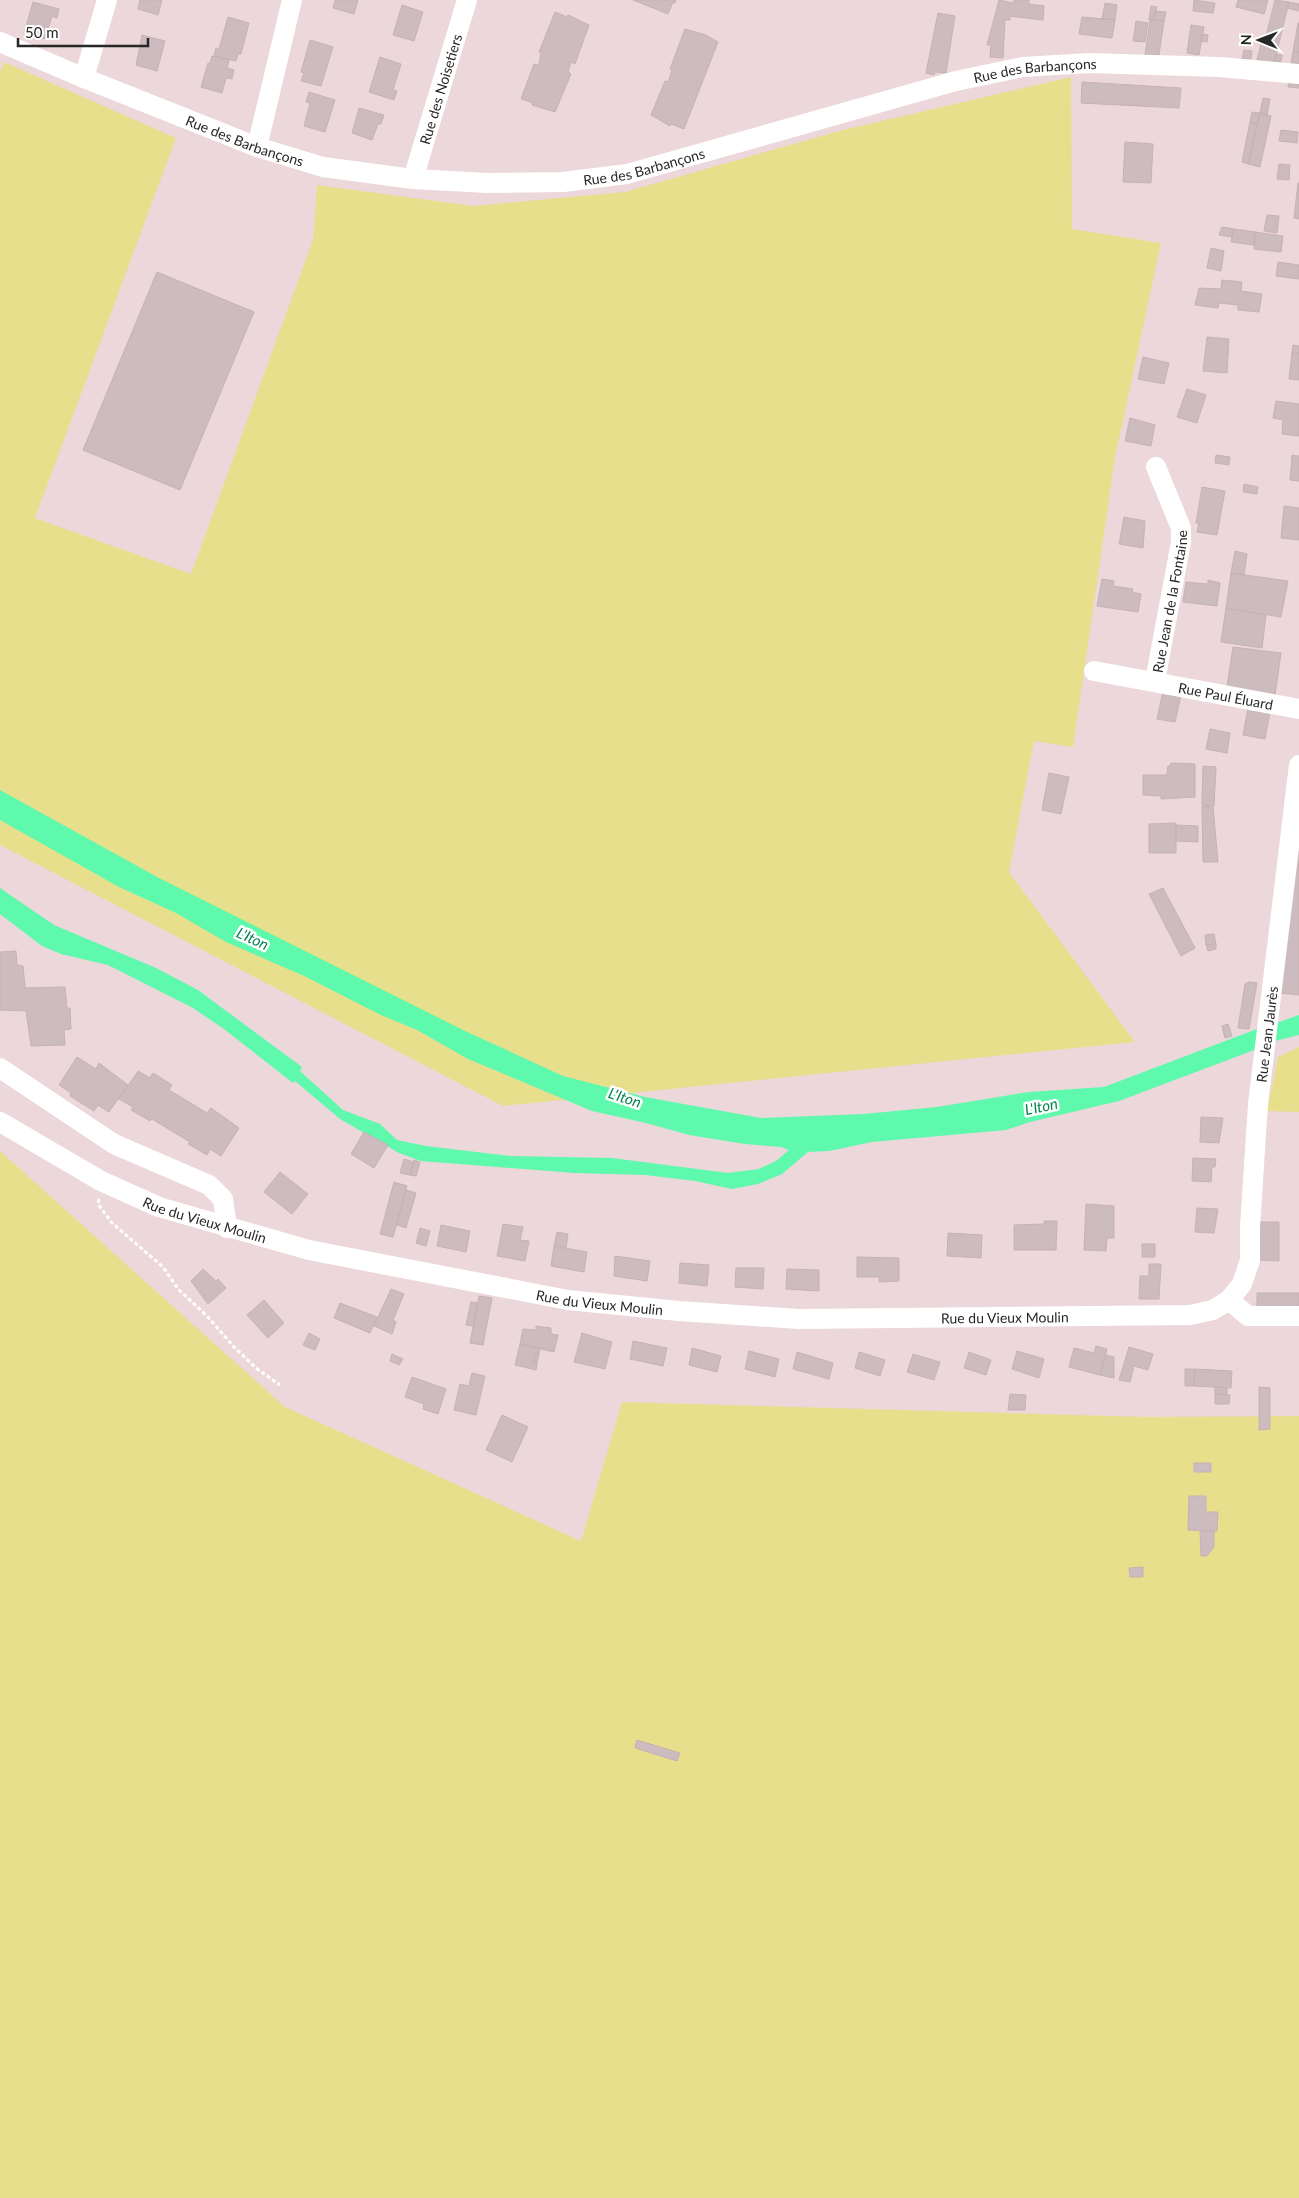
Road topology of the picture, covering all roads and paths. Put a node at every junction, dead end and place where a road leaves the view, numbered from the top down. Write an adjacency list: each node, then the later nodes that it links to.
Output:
1 (107, 0): 6 (street)
2 (292, 0): 7 (street)
3 (467, 0): 8 (street, Rue des Noisetiers)
4 (0, 42): 6 (street, Rue des Barbançons)
5 (1299, 74): 8 (street, Rue des Barbançons)
6 (84, 78): 7 (street, Rue des Barbançons)
7 (257, 147): 8 (street, Rue des Barbançons)
8 (413, 179)
9 (1156, 467): 11 (street, Rue Jean de la Fontaine)
10 (1094, 671): 11 (street, Rue Paul Éluard)
11 (1155, 681): 12 (street, Rue Paul Éluard)
12 (1299, 709)
13 (1299, 765): 18 (street, Rue Jean Jaurès)
14 (0, 1068): 17 (street)
15 (0, 1122): 16 (street, Rue du Vieux Moulin)
16 (102, 1181): 17 (street, Rue du Vieux Moulin); 20 (path)
17 (227, 1228): 18 (street, Rue du Vieux Moulin)
18 (1229, 1300): 19 (street)
19 (1299, 1316)
20 (280, 1386)

